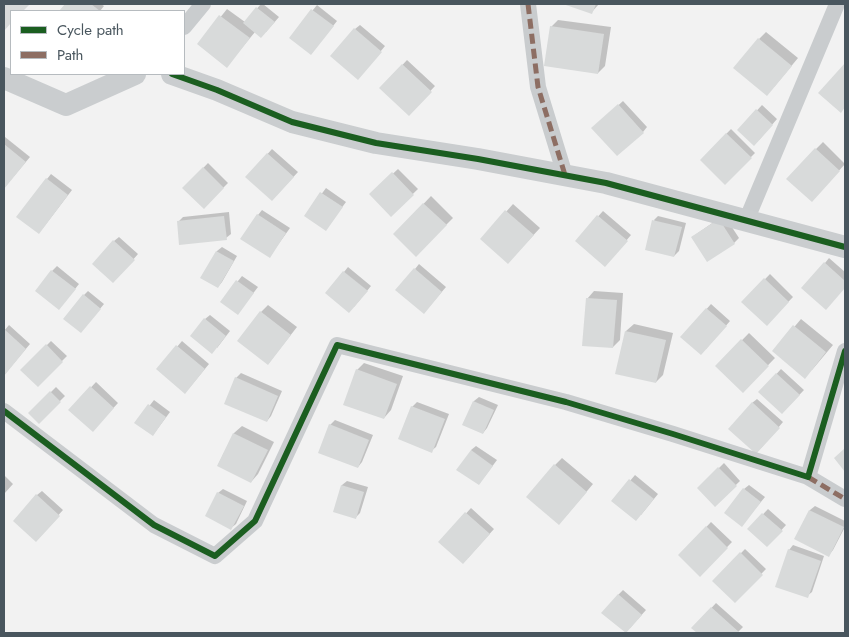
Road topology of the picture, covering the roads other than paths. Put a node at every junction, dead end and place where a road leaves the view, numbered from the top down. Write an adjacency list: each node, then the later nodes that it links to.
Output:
1 (203, 4): 4 (street)
2 (528, 4): 8 (street)
3 (837, 4): 9 (street)
4 (185, 26)
5 (133, 75): 7 (street)
6 (175, 75): 8 (street)
7 (4, 78)
8 (565, 174): 9 (street)
9 (746, 221): 10 (street)
10 (845, 247)
11 (845, 351): 13 (street)
12 (4, 411): 13 (street)
13 (808, 478): 14 (street)
14 (845, 500)

